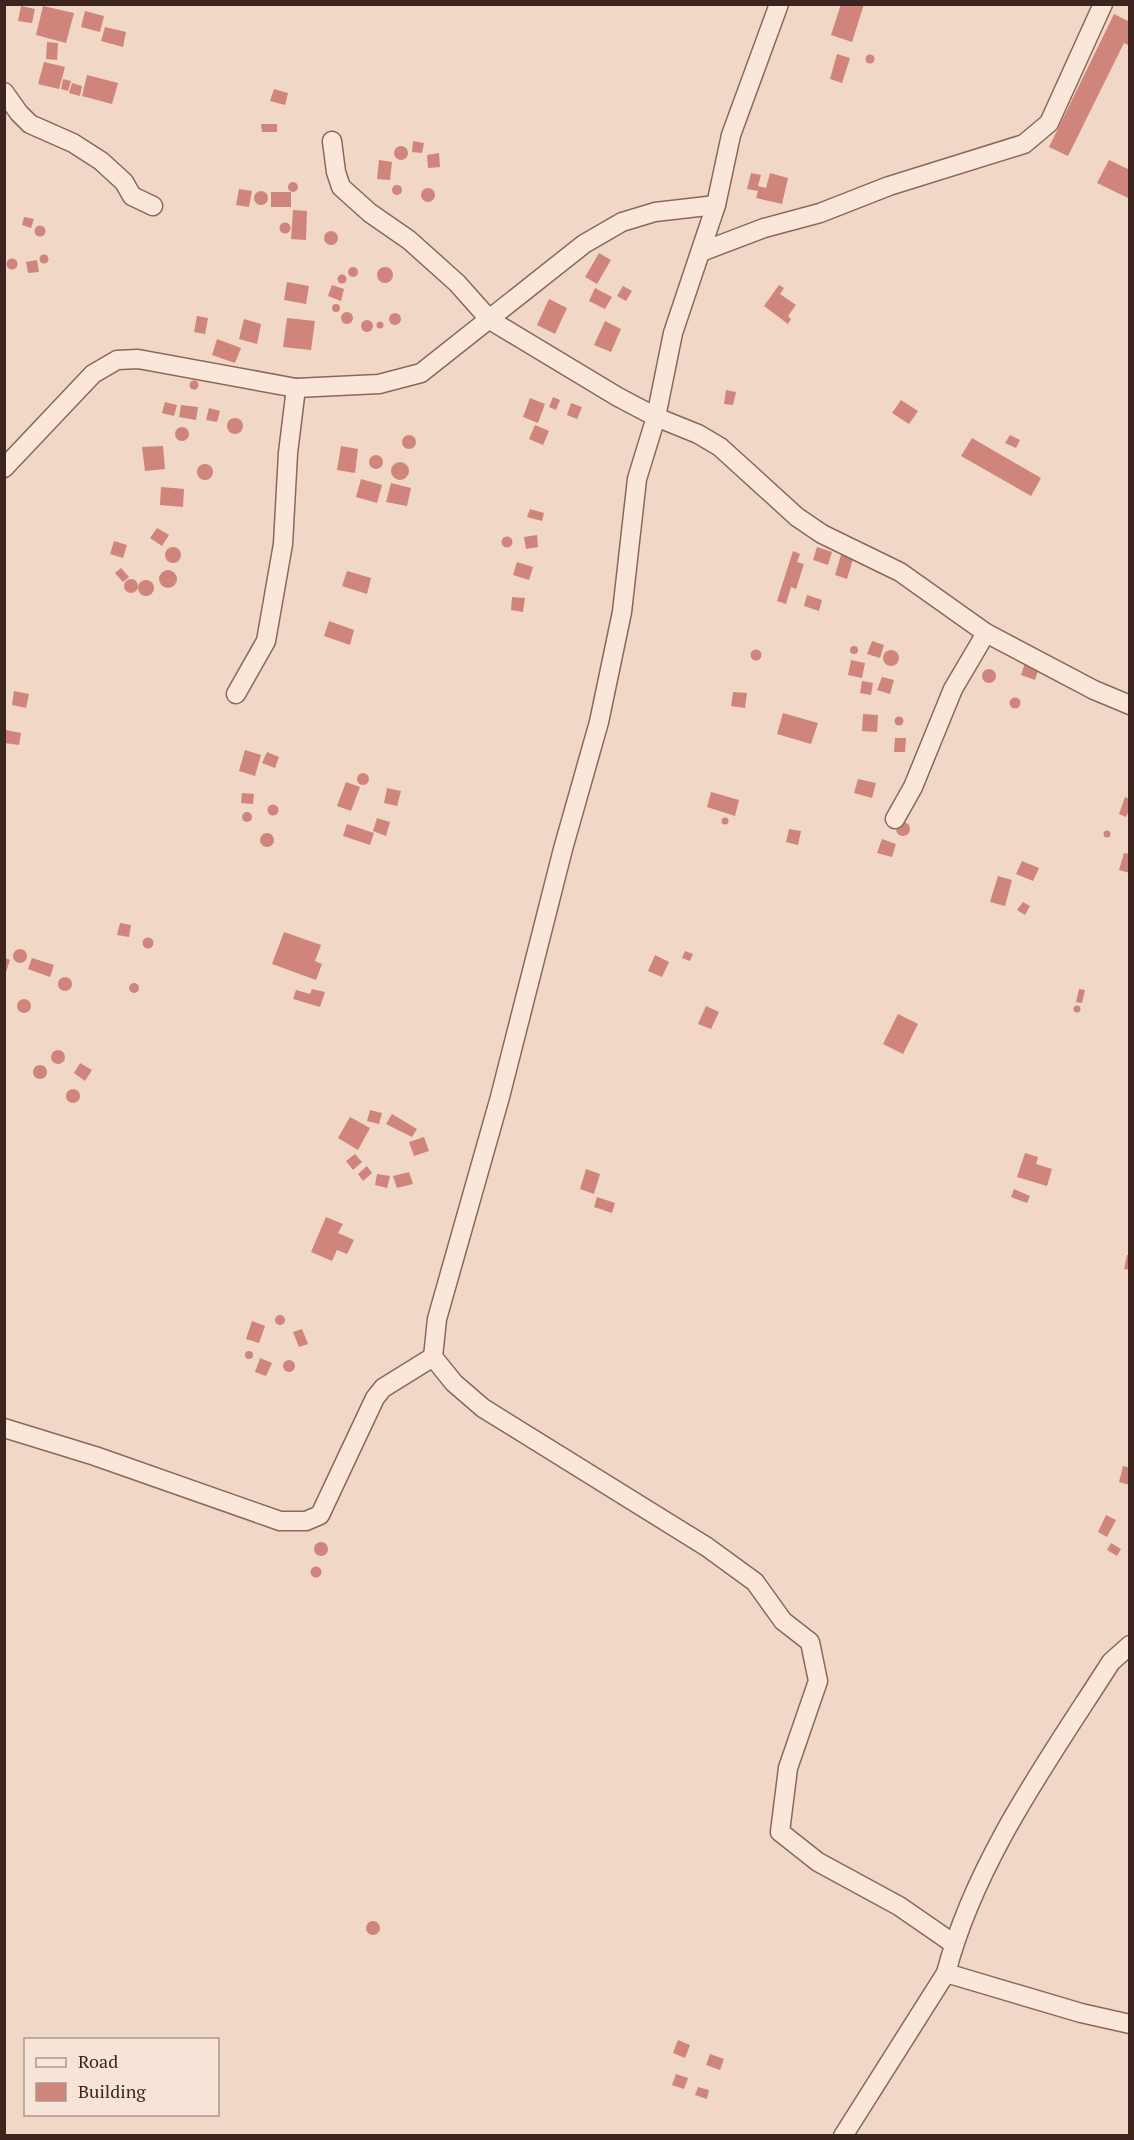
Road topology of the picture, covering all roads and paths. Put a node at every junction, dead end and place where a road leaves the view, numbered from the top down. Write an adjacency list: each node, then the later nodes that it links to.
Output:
1 (779, 4): 5 (street)
2 (1103, 4): 7 (street)
3 (4, 92): 6 (street)
4 (332, 141): 8 (street)
5 (716, 205): 7 (street); 8 (street)
6 (153, 206)
7 (701, 252): 10 (street)
8 (490, 320): 9 (street); 10 (street)
9 (296, 388): 11 (street); 13 (street)
10 (656, 417): 12 (street); 16 (street)
11 (4, 468)
12 (986, 633): 14 (street); 15 (street)
13 (236, 694)
14 (1130, 705)
15 (895, 819)
16 (433, 1358): 17 (street); 19 (street)
17 (4, 1428)
18 (1130, 1645): 19 (street)
19 (954, 1944): 20 (street)
20 (946, 1973): 21 (street); 22 (street)
21 (1130, 2024)
22 (843, 2136)

